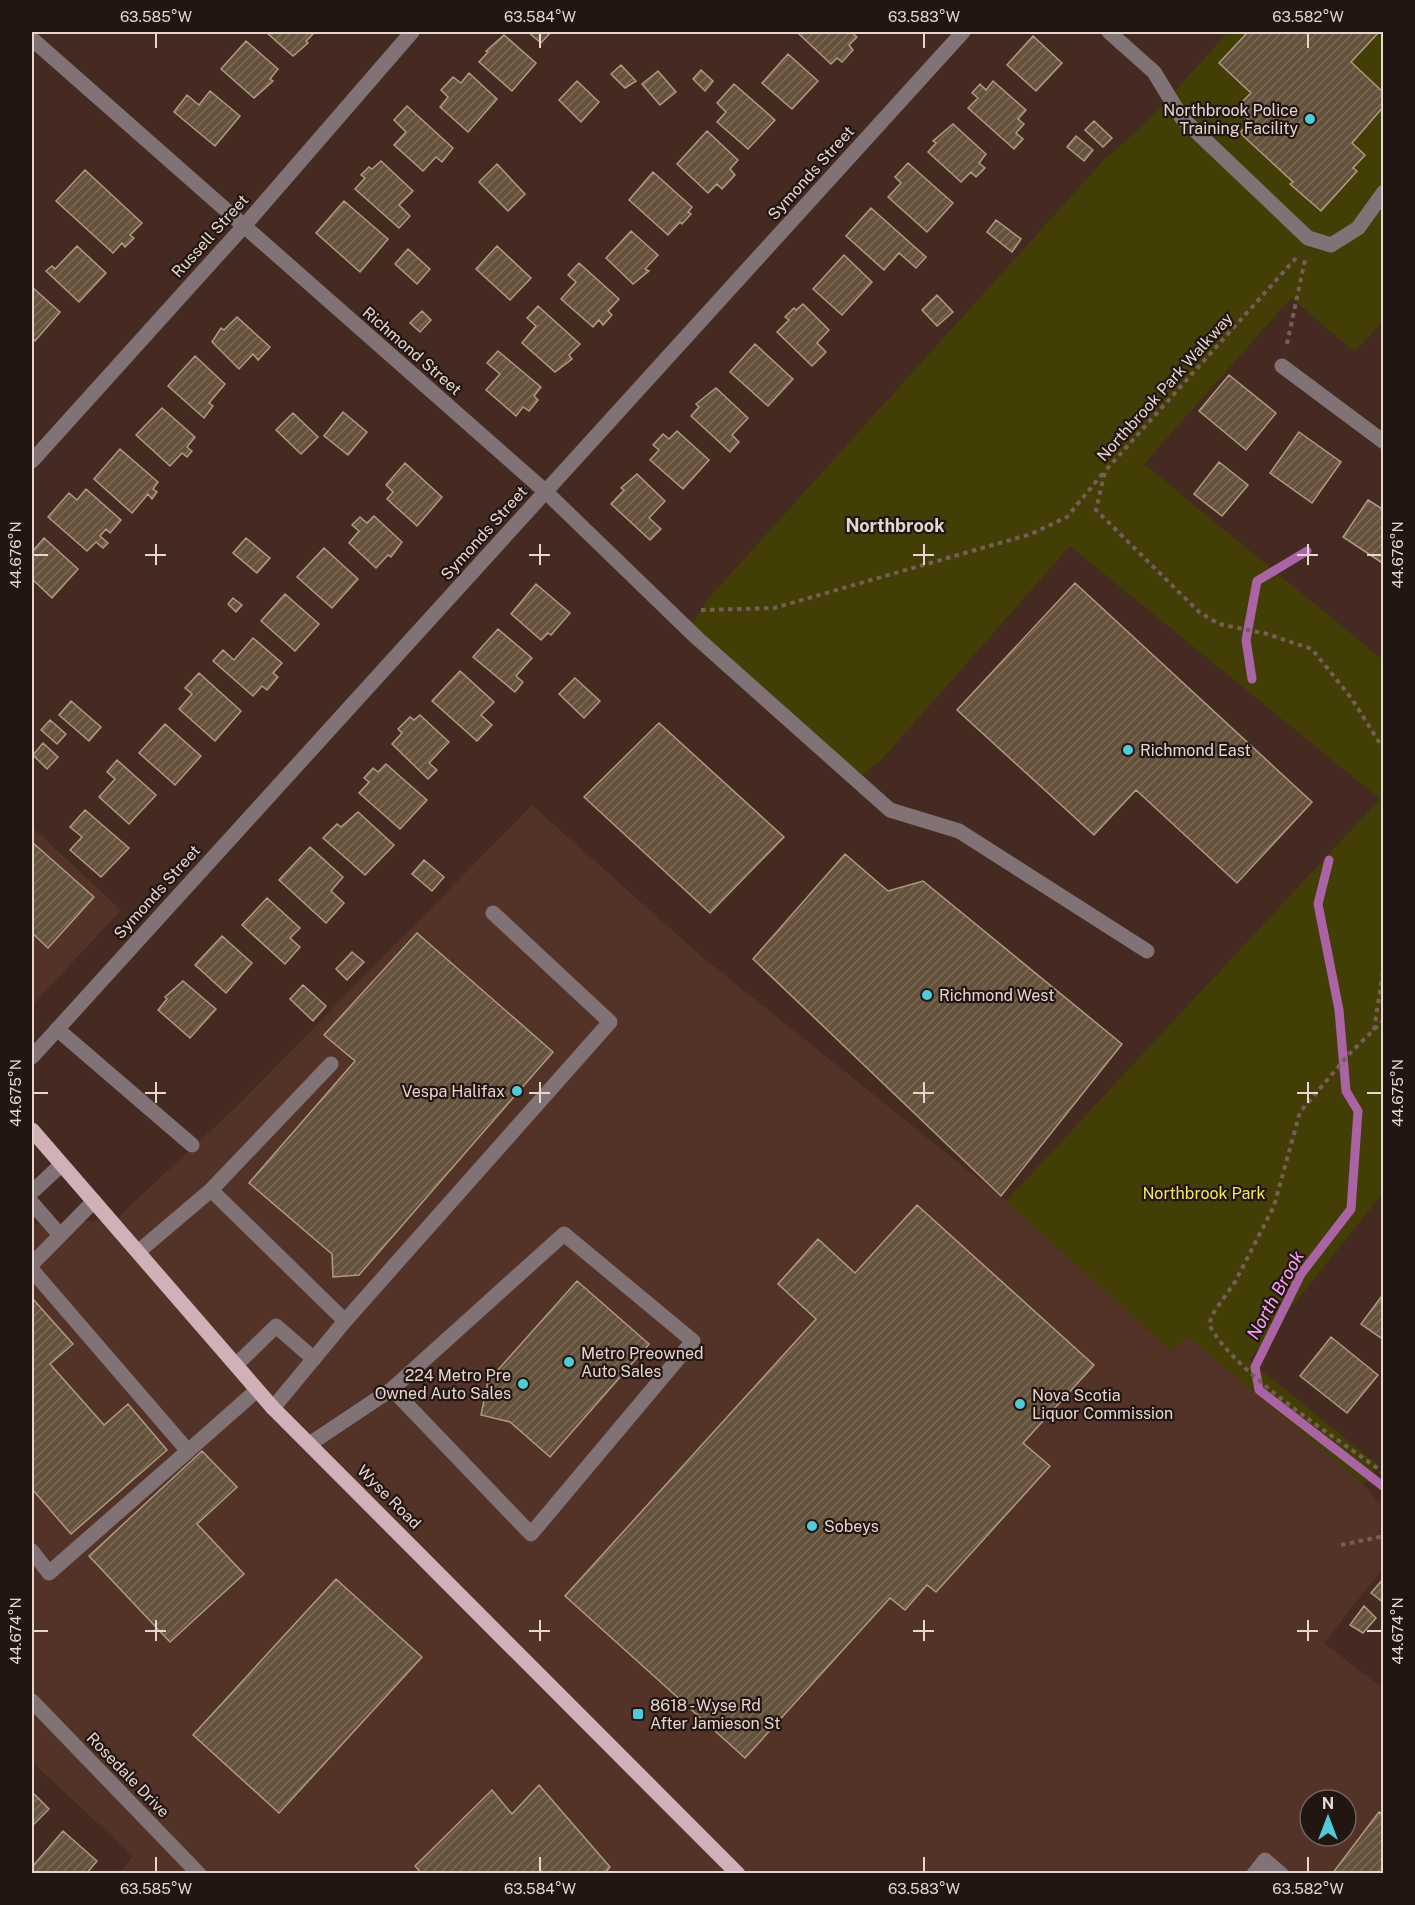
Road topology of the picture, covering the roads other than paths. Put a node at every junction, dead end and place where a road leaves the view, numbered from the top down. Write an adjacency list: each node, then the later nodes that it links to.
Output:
1 (412, 32): 6 (street, Russell Street)
2 (963, 32): 10 (street, Symonds Street)
3 (1108, 32): 5 (street)
4 (32, 39): 6 (street, Richmond Street)
5 (1383, 192)
6 (244, 226): 9 (street, Russell Street); 10 (street, Richmond Street)
7 (1282, 366): 8 (street)
8 (1383, 442)
9 (32, 461)
10 (546, 492): 12 (street, Richmond Street); 13 (street, Symonds Street)
11 (493, 913): 27 (street)
12 (1147, 951)
13 (57, 1029): 14 (street, Symonds Street); 17 (street)
14 (32, 1058)
15 (331, 1064): 19 (street)
16 (32, 1130): 18 (main road, Wyse Road)
17 (192, 1145)
18 (61, 1165): 20 (street); 21 (main road, Wyse Road)
19 (211, 1190): 24 (street); 27 (street)
20 (32, 1192)
21 (94, 1201): 23 (street); 24 (main road, Wyse Road)
22 (32, 1203): 23 (street)
23 (60, 1235): 25 (street)
24 (138, 1252): 29 (main road, Wyse Road)
25 (32, 1264)
26 (32, 1270): 34 (street)
27 (345, 1321): 28 (street)
28 (314, 1359): 29 (street); 32 (street)
29 (236, 1365): 31 (main road, Wyse Road)
30 (392, 1389): 30 (street); 33 (street)
31 (257, 1390): 32 (main road, Wyse Road); 34 (street)
32 (273, 1408): 33 (main road, Wyse Road)
33 (311, 1443): 38 (main road, Wyse Road)
34 (188, 1451): 35 (street)
35 (32, 1551)
36 (32, 1701): 37 (street, Rosedale Drive)
37 (199, 1874)
38 (738, 1874)
39 (1254, 1874): 40 (street)
40 (1281, 1874)

